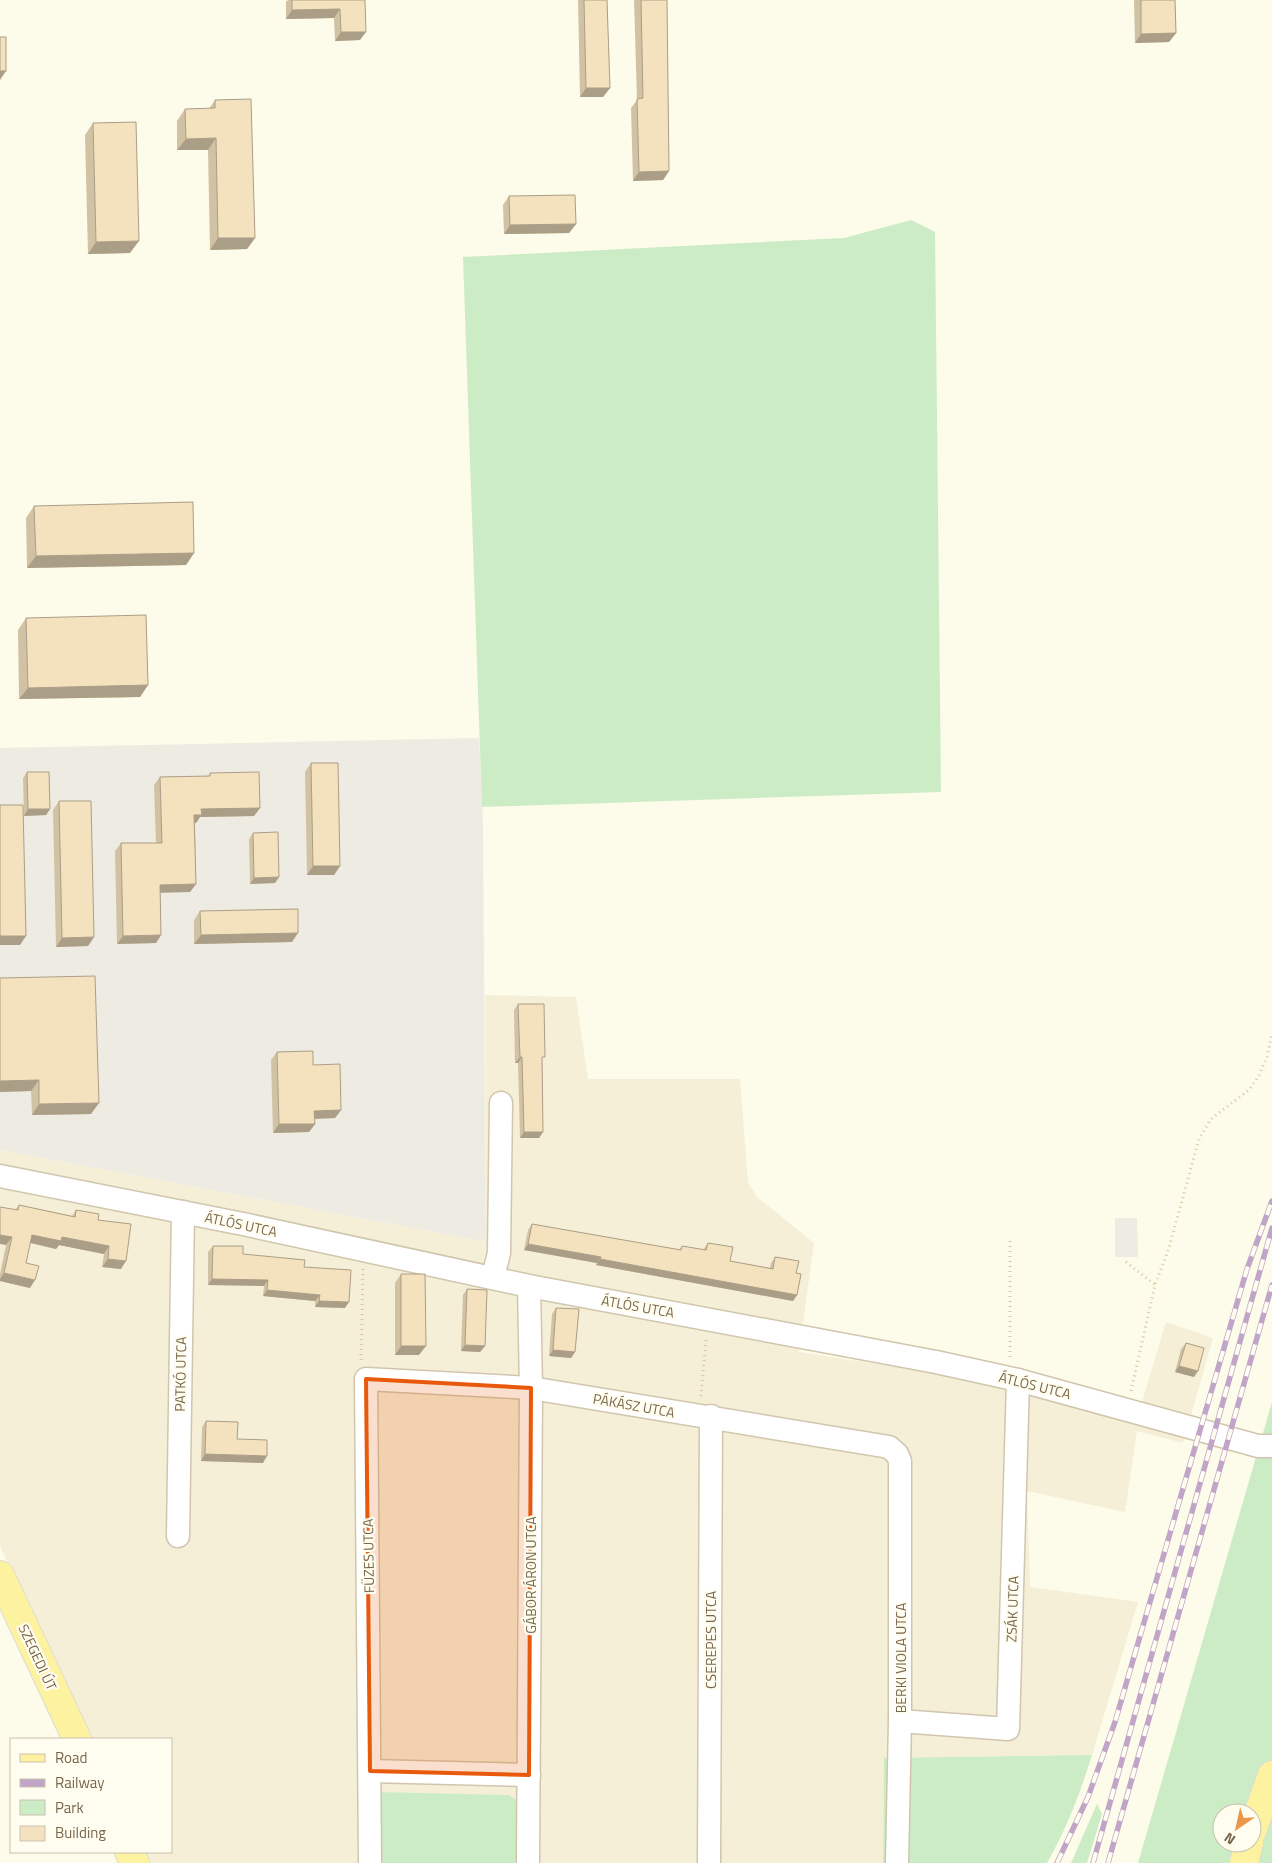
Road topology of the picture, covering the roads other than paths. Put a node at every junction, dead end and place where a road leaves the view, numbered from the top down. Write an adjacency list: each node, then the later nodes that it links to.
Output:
1 (501, 1104): 4 (street)
2 (0, 1176): 3 (street, ÁTLÓS UTCA)
3 (182, 1212): 4 (street, ÁTLÓS UTCA); 12 (street, PATKÓ UTCA)
4 (493, 1278): 5 (street, ÁTLÓS UTCA)
5 (529, 1286): 7 (street, ÁTLÓS UTCA); 8 (street, GÁBOR ÁRON UTCA)
6 (366, 1380): 8 (street, PÁKÁSZ UTCA); 16 (street, FÜZES UTCA)
7 (1014, 1380): 10 (street, ÁTLÓS UTCA); 14 (street, ZSÁK UTCA)
8 (531, 1388): 9 (street, PÁKÁSZ UTCA); 17 (street, GÁBOR ÁRON UTCA)
9 (706, 1416): 11 (street, PÁKÁSZ UTCA); 22 (street, CSEREPES UTCA)
10 (1272, 1446)
11 (897, 1454): 14 (street, BERKI VIOLA UTCA)
12 (178, 1536)
13 (0, 1575): 15 (main road, SZEGEDI ÚT)
14 (900, 1721): 23 (street, BERKI VIOLA UTCA)
15 (77, 1738)
16 (370, 1771): 17 (street); 20 (street, FÜZES UTCA)
17 (528, 1775): 21 (street, GÁBOR ÁRON UTCA)
18 (1272, 1775): 19 (main road)
19 (1262, 1803)
20 (370, 1863)
21 (528, 1863)
22 (709, 1863)
23 (897, 1863)

